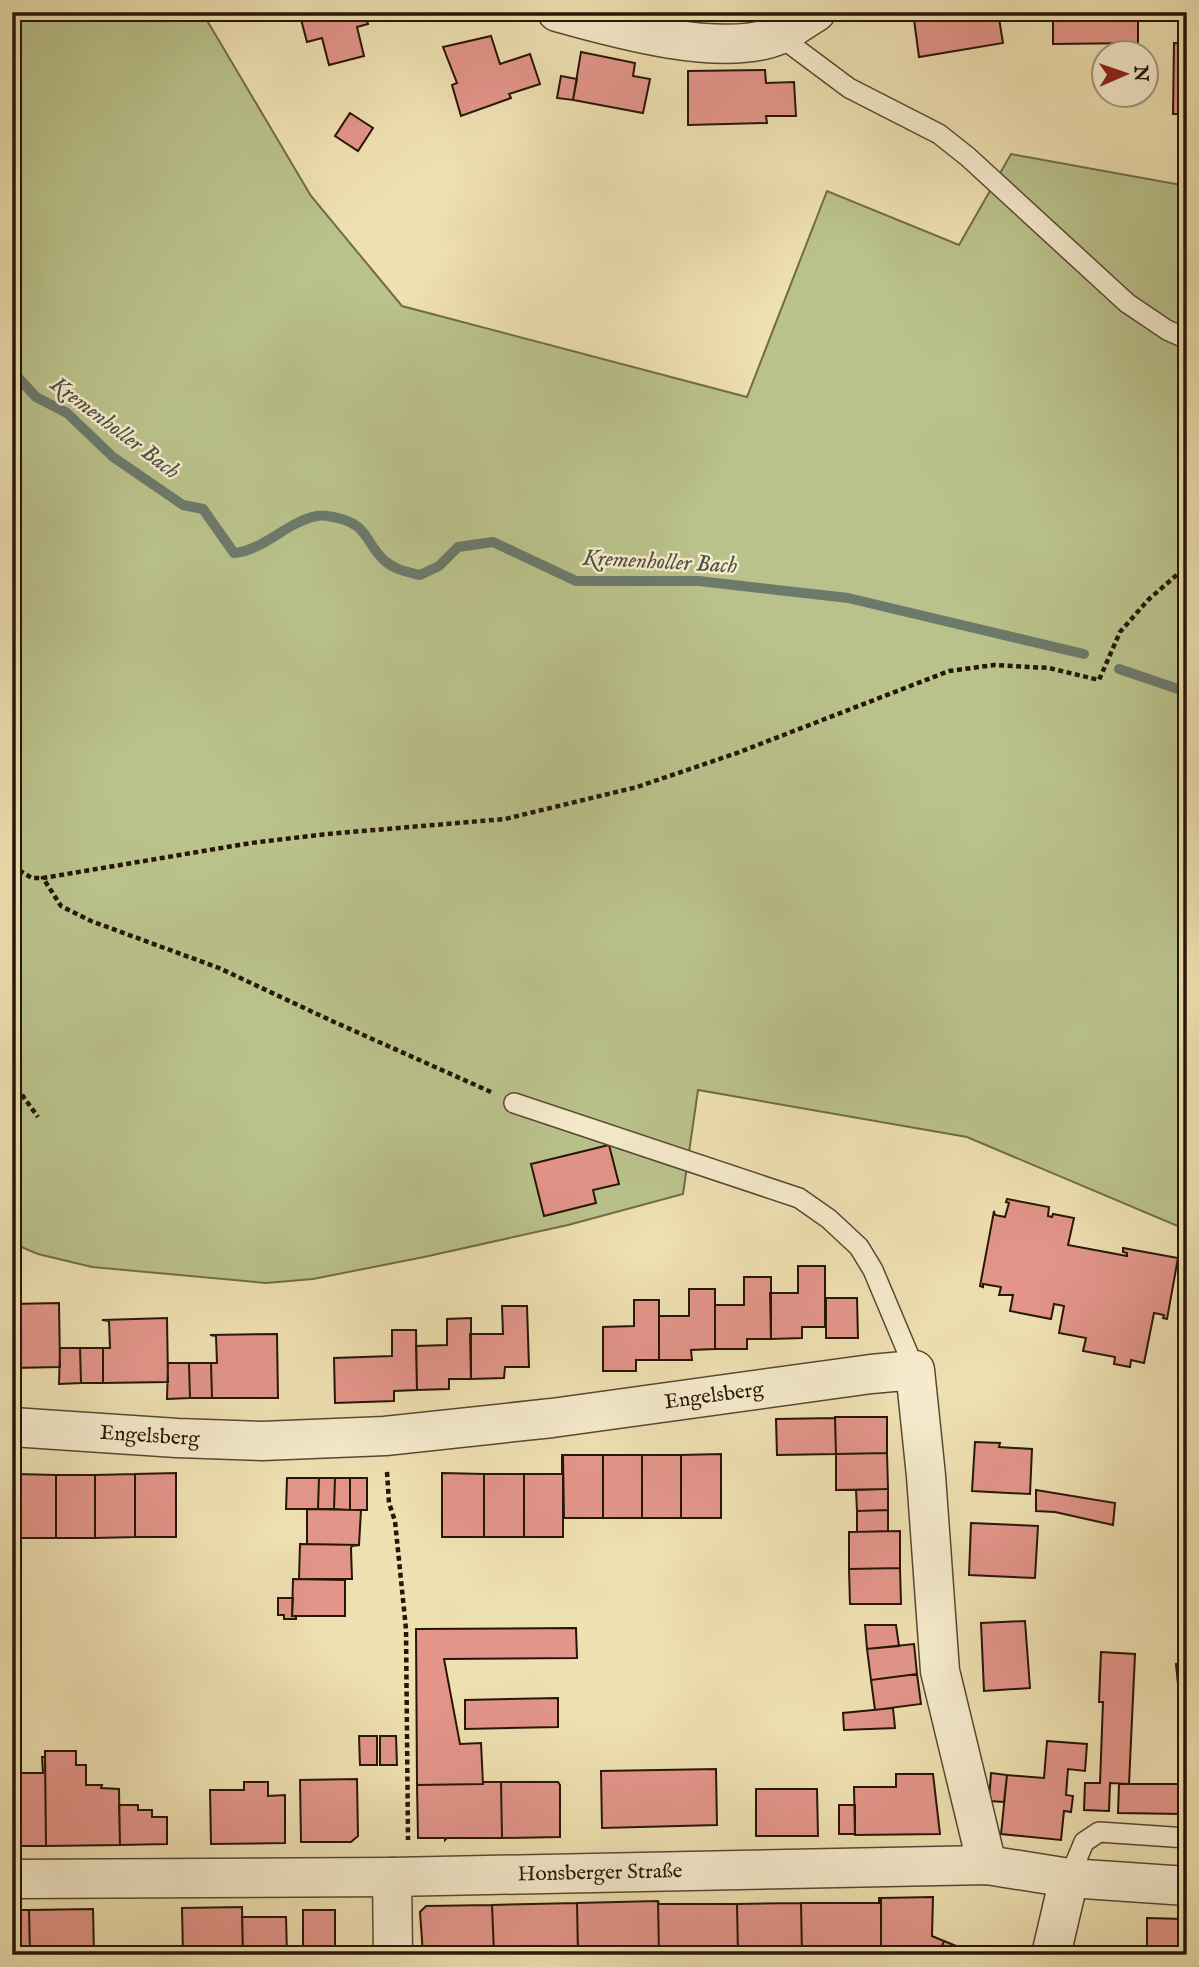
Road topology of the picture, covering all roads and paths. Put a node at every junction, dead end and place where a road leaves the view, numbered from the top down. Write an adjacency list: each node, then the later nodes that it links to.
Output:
1 (557, 12): 3 (street)
2 (816, 12): 3 (street)
3 (773, 24): 4 (lane)
4 (1187, 339)
5 (1187, 566): 7 (path)
6 (12, 866): 7 (path)
7 (43, 877): 9 (path)
8 (12, 1081): 10 (path)
9 (514, 1102): 11 (lane)
10 (38, 1117)
11 (915, 1370): 12 (street, Engelsberg); 15 (street)
12 (12, 1427)
13 (389, 1503): 16 (path)
14 (1187, 1838): 17 (lane)
15 (987, 1865): 16 (street, Honsberger Straße); 17 (street, Honsberger Straße)
16 (400, 1877): 18 (street, Honsberger Straße); 20 (street)
17 (1069, 1878): 19 (street, Honsberger Straße); 21 (street)
18 (12, 1879)
19 (1187, 1886)
20 (393, 1955)
21 (1051, 1955)

